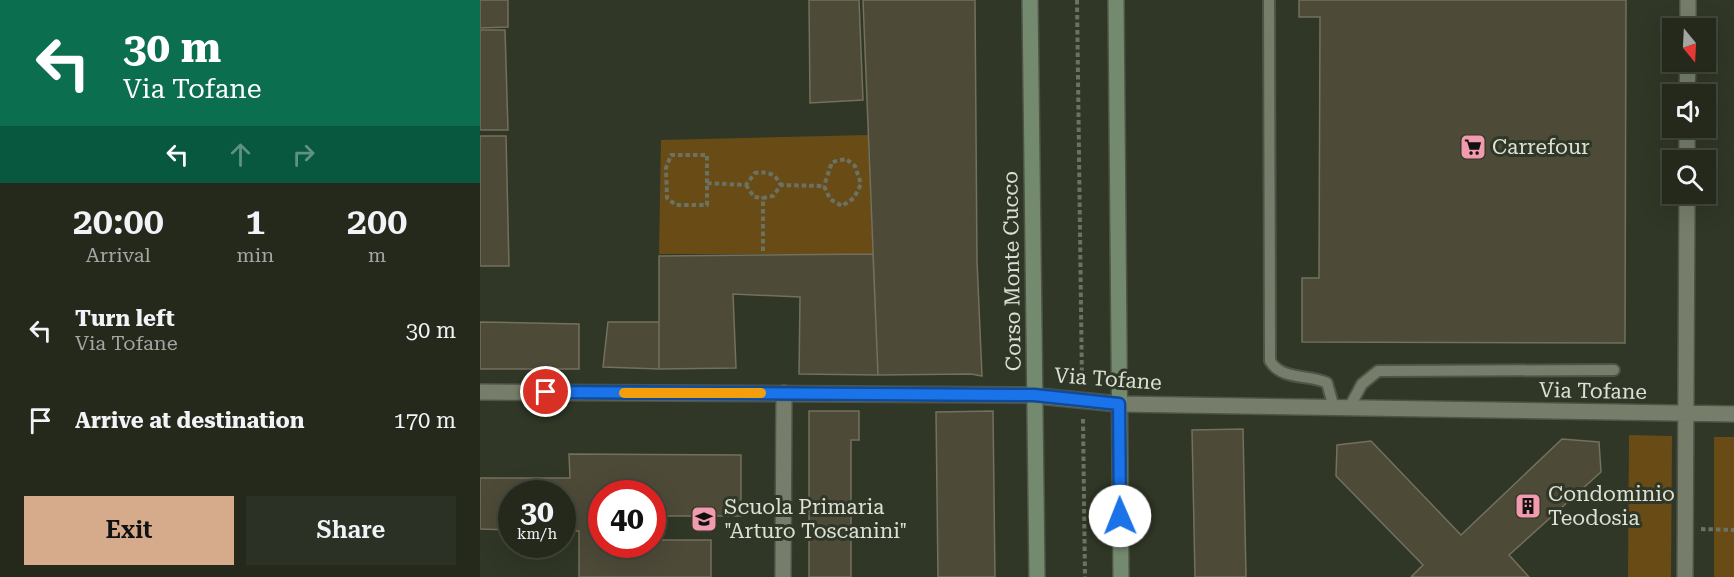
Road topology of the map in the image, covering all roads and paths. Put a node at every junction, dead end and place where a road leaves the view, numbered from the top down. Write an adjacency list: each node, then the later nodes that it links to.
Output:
1 (1030, 0): 17 (street, Corso Monte Cucco)
2 (1077, 0): 18 (path)
3 (1116, 0): 19 (street)
4 (1269, 0): 20 (lane)
5 (1688, 0): 6 (street)
6 (1688, 18)
7 (707, 183): 7 (path); 8 (path)
8 (746, 185): 9 (path); 11 (path)
9 (781, 185): 10 (path); 11 (path)
10 (824, 186): 10 (path)
11 (762, 198): 13 (path)
12 (1687, 204): 22 (street)
13 (763, 251)
14 (1614, 370): 21 (lane)
15 (480, 392): 16 (street, Via Tofane)
16 (784, 393): 17 (street, Via Tofane); 26 (street)
17 (1034, 395): 18 (street, Via Tofane); 27 (street, Corso Monte Cucco)
18 (1083, 400): 19 (street, Via Tofane); 28 (path)
19 (1119, 404): 20 (street, Via Tofane); 29 (street)
20 (1334, 408): 21 (street, Via Tofane)
21 (1350, 408): 22 (street, Via Tofane)
22 (1686, 413): 23 (street, Via Tofane); 24 (street)
23 (1734, 414)
24 (1685, 529): 25 (path); 30 (street)
25 (1734, 530)
26 (783, 577)
27 (1037, 577)
28 (1085, 577)
29 (1121, 577)
30 (1685, 577)

